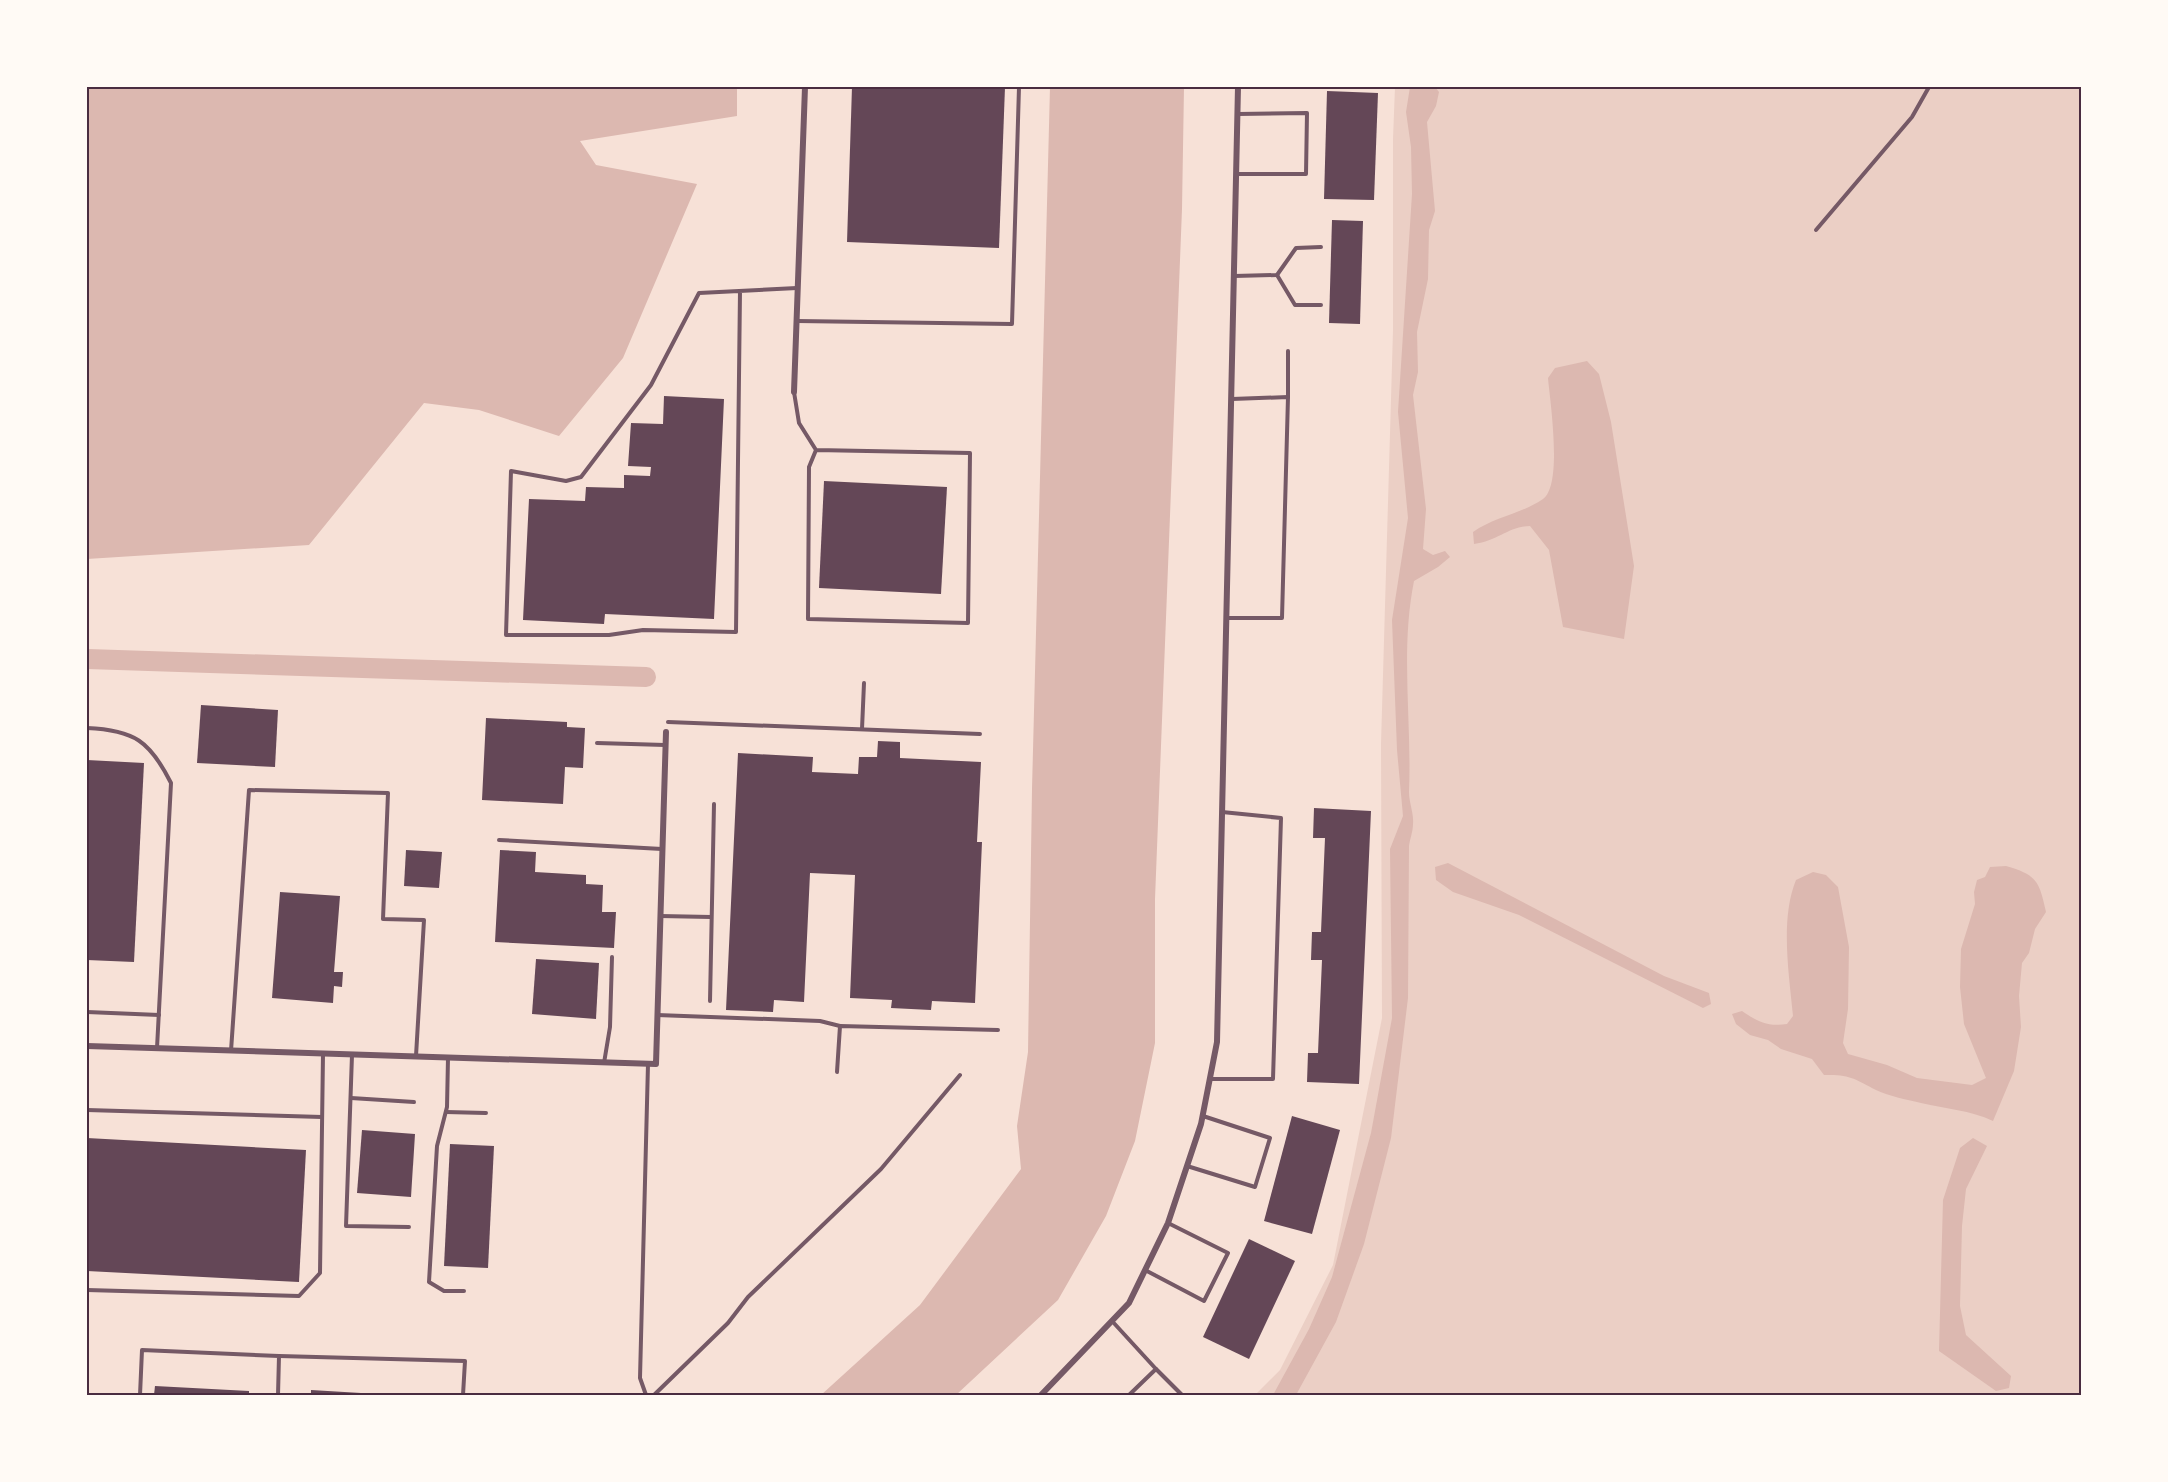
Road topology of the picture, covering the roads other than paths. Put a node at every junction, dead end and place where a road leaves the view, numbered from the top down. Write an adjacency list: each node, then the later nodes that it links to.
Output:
1 (805, 87): 11 (street)
2 (1019, 87): 14 (lane)
3 (1239, 87): 5 (street)
4 (1929, 87): 7 (lane)
5 (1238, 114): 6 (street); 6 (lane)
6 (1236, 174): 9 (street)
7 (1816, 230)
8 (1321, 247): 10 (lane)
9 (1234, 276): 10 (lane); 18 (street)
10 (1277, 276): 13 (lane)
11 (798, 288): 12 (lane); 14 (street)
12 (740, 291): 12 (lane)
13 (1321, 305)
14 (797, 321): 16 (street)
15 (1288, 351): 17 (lane)
16 (794, 392): 19 (lane)
17 (1288, 397): 18 (lane); 20 (lane)
18 (1231, 399): 20 (street)
19 (816, 450): 19 (lane)
20 (1226, 618): 30 (street)
21 (864, 683): 24 (lane)
22 (668, 722): 24 (lane)
23 (87, 728): 38 (lane)
24 (862, 729): 26 (lane)
25 (666, 732): 28 (street)
26 (980, 734)
27 (597, 742): 28 (lane)
28 (666, 745): 32 (street)
29 (714, 804): 34 (lane)
30 (1221, 812): 53 (street); 53 (lane)
31 (500, 840): 32 (lane)
32 (662, 849): 33 (street)
33 (659, 916): 34 (lane); 39 (street)
34 (711, 917): 36 (lane)
35 (612, 957): 49 (lane)
36 (710, 1001)
37 (87, 1012): 38 (lane)
38 (159, 1015): 43 (lane)
39 (657, 1016): 40 (lane); 50 (street)
40 (840, 1026): 41 (lane); 51 (lane)
41 (998, 1030)
42 (87, 1046): 43 (street)
43 (157, 1049): 44 (street)
44 (231, 1051): 45 (street); 47 (lane)
45 (323, 1054): 46 (street); 60 (lane)
46 (352, 1055): 47 (street); 54 (lane)
47 (416, 1057): 48 (street)
48 (448, 1058): 49 (street); 57 (lane)
49 (604, 1063): 50 (street)
50 (648, 1064): 73 (lane)
51 (837, 1072)
52 (960, 1075): 74 (lane)
53 (1210, 1079): 59 (street)
54 (351, 1098): 55 (lane); 63 (lane)
55 (414, 1102)
56 (87, 1110): 60 (lane)
57 (446, 1112): 58 (lane); 66 (lane)
58 (486, 1113)
59 (1203, 1116): 61 (street); 61 (lane)
60 (322, 1117): 65 (lane)
61 (1187, 1166): 62 (street)
62 (1168, 1224): 64 (street); 64 (lane)
63 (410, 1227)
64 (1145, 1270): 67 (street)
65 (87, 1290)
66 (464, 1291)
67 (1112, 1321): 69 (lane); 75 (street)
68 (279, 1356): 70 (lane); 71 (lane); 72 (lane)
69 (1156, 1369): 76 (lane); 77 (lane)
70 (140, 1395)
71 (278, 1395)
72 (463, 1395)
73 (646, 1395)
74 (654, 1395)
75 (1041, 1395)
76 (1128, 1395)
77 (1182, 1395)

